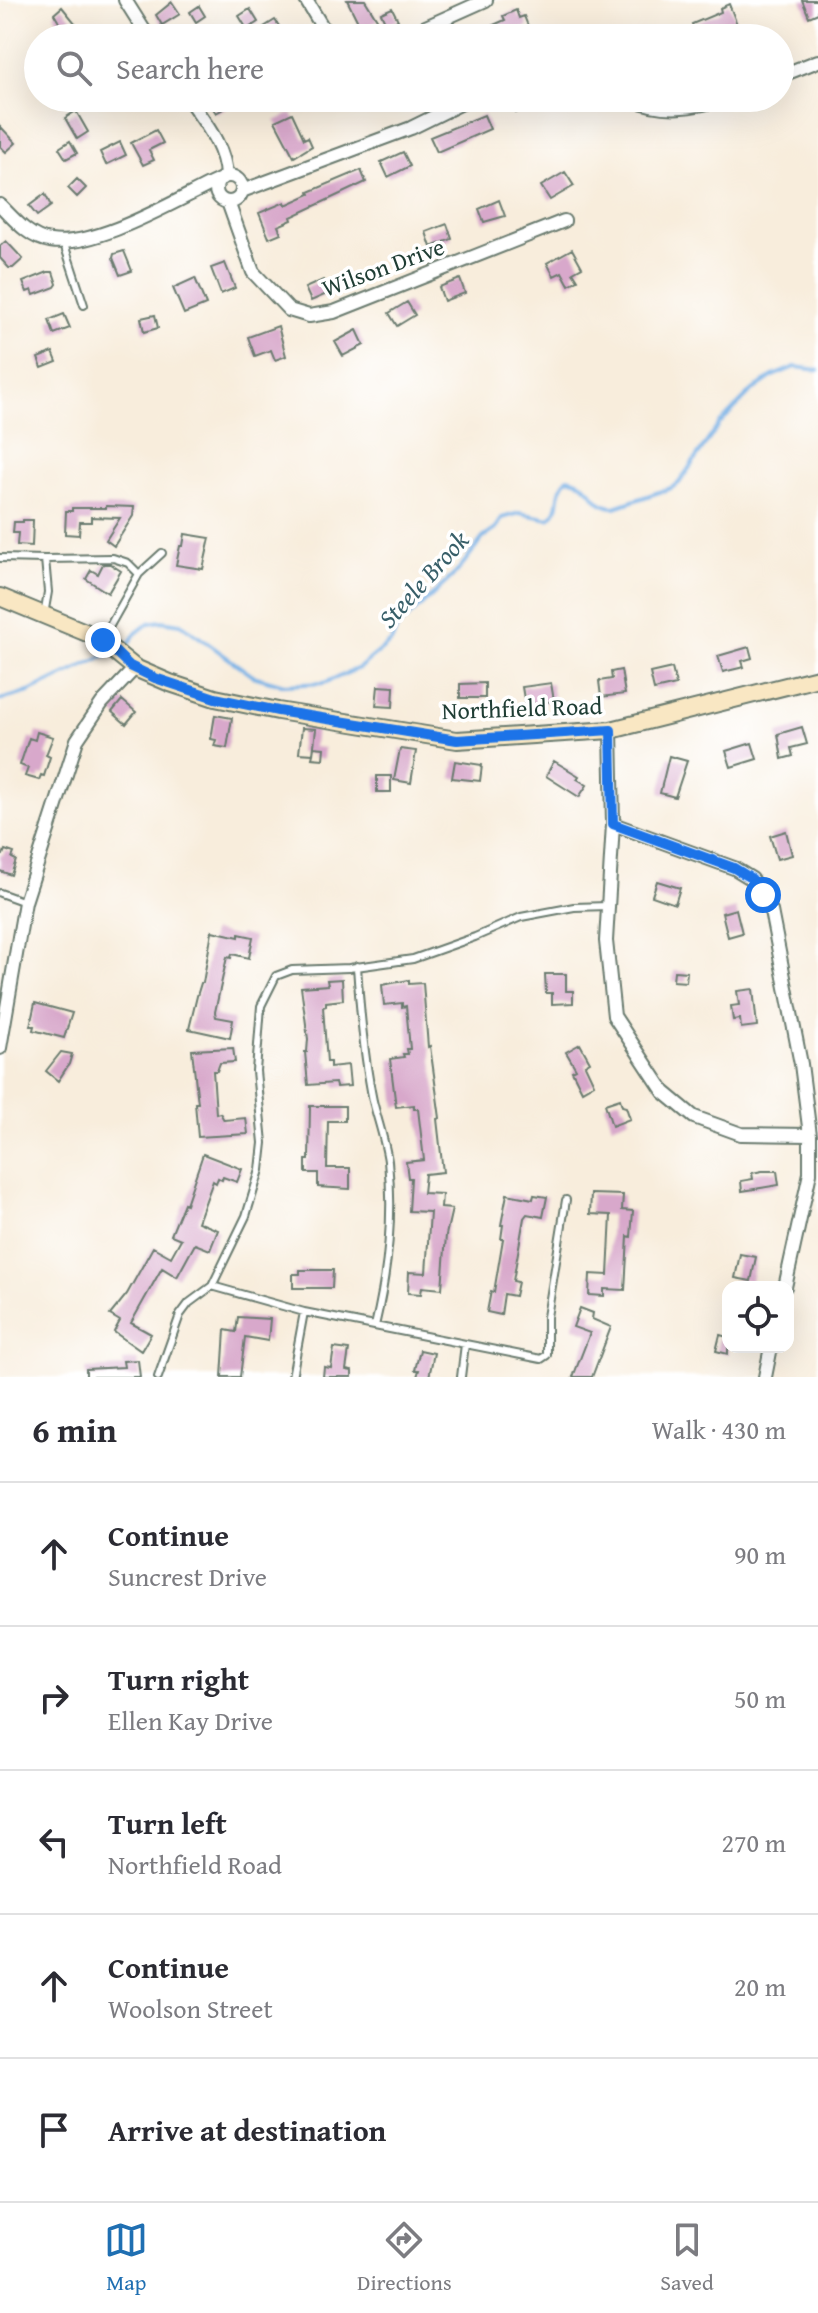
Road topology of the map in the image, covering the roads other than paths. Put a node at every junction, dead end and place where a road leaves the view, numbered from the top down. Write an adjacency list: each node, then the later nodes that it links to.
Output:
1 (125, 0): 4 (street)
2 (306, 0): 5 (street)
3 (486, 0): 6 (street)
4 (140, 24)
5 (321, 24)
6 (432, 24)
7 (818, 61): 8 (street)
8 (794, 70)
9 (197, 112): 11 (street)
10 (444, 112): 12 (street)
11 (223, 178): 12 (street); 13 (street); 16 (street)
12 (242, 191): 13 (street)
13 (228, 202): 15 (street, Wilson Drive)
14 (0, 205): 16 (street)
15 (564, 221)
16 (63, 241): 17 (lane)
17 (84, 305)
18 (162, 553): 21 (lane)
19 (0, 558): 20 (lane)
20 (45, 559): 21 (lane); 23 (lane)
21 (139, 574): 24 (lane)
22 (0, 597): 23 (street)
23 (43, 616): 24 (street)
24 (107, 643): 25 (street)
25 (130, 665): 27 (street, Northfield Road); 30 (street)
26 (818, 678): 27 (street, Northfield Road)
27 (611, 730): 28 (street)
28 (613, 824): 31 (street); 34 (street)
29 (0, 893): 30 (lane)
30 (25, 902): 33 (street)
31 (608, 906): 32 (lane); 34 (street)
32 (357, 966): 37 (lane); 39 (lane)
33 (0, 1048)
34 (810, 1135): 36 (street)
35 (566, 1200): 40 (lane)
36 (786, 1281)
37 (212, 1286): 38 (lane); 42 (lane)
38 (304, 1312): 39 (lane); 43 (lane)
39 (375, 1326): 40 (lane)
40 (465, 1344): 44 (lane)
41 (770, 1353): 45 (street)
42 (158, 1377)
43 (292, 1377)
44 (461, 1377)
45 (765, 1377)

